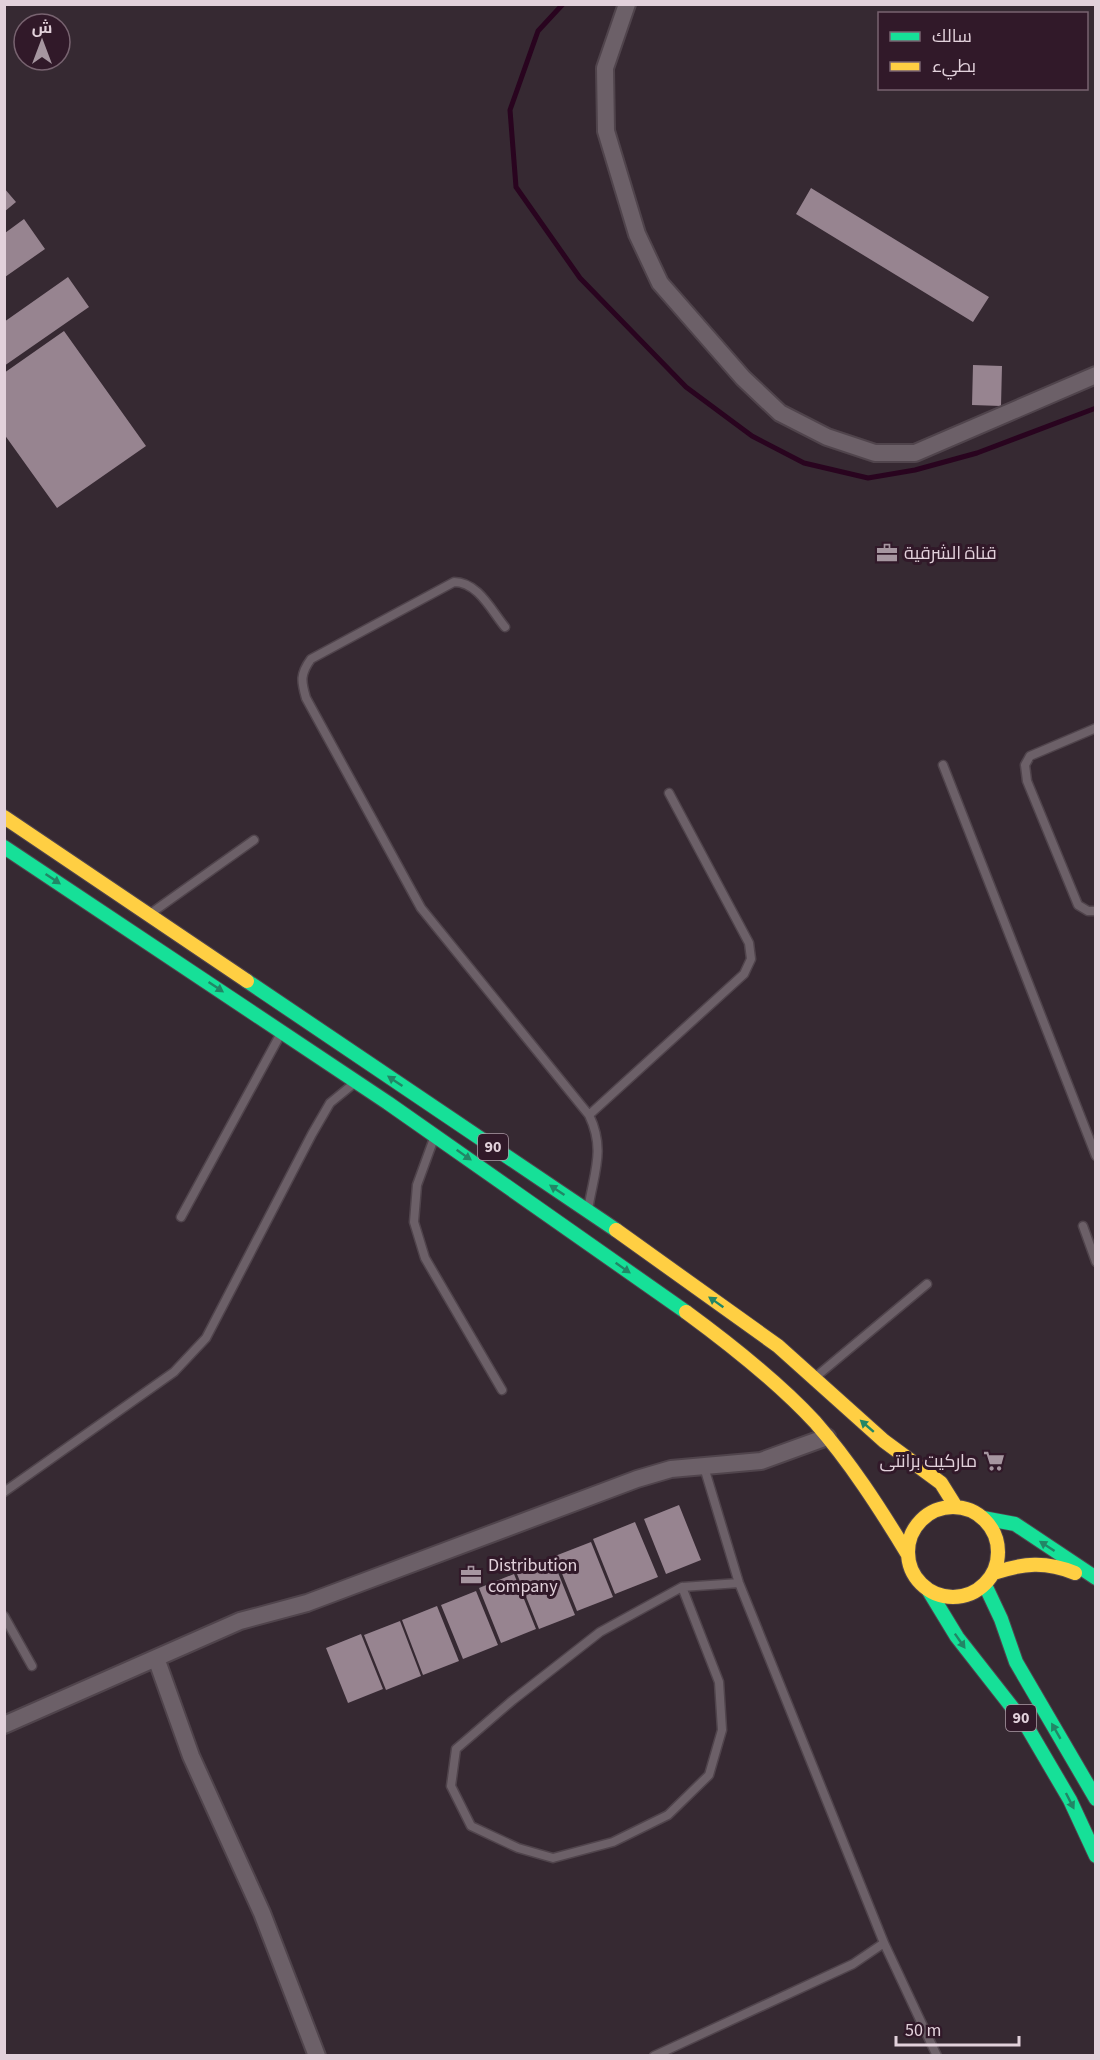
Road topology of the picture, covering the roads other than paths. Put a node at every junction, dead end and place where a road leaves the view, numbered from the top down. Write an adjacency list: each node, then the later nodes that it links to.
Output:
1 (627, 4): 2 (street)
2 (1095, 375)
3 (505, 627): 14 (lane)
4 (1095, 728): 10 (lane)
5 (943, 765): 16 (lane)
6 (669, 793): 14 (lane)
7 (4, 817): 11 (main road, 90)
8 (254, 840): 11 (lane)
9 (4, 847): 12 (main road, 90, one-way to 12)
10 (1095, 912)
11 (149, 915): 17 (main road, 90, one-way to 11)
12 (282, 1032): 13 (main road, 90); 18 (lane)
13 (357, 1082): 15 (main road, 90); 26 (lane)
14 (589, 1115): 17 (lane)
15 (435, 1135): 23 (lane); 24 (main road, 90, one-way to 24)
16 (1095, 1156)
17 (587, 1210): 22 (main road, 90, one-way to 17)
18 (181, 1217)
19 (1083, 1226): 20 (lane)
20 (1095, 1262)
21 (927, 1284): 22 (lane)
22 (813, 1379): 27 (main road, 90, one-way to 22)
23 (502, 1390)
24 (827, 1437): 25 (street); 29 (main road, 90)
25 (704, 1467): 32 (lane); 37 (street)
26 (4, 1492)
27 (956, 1507): 28 (main road); 29 (main road)
28 (983, 1518): 30 (main road); 31 (main road, one-way to 28)
29 (907, 1553): 35 (main road, 90)
30 (994, 1573): 31 (main road); 33 (main road)
31 (1094, 1577)
32 (739, 1583): 34 (lane); 42 (lane)
33 (985, 1585): 35 (main road); 40 (main road, 90, one-way to 33)
34 (682, 1587): 34 (lane)
35 (929, 1591): 41 (main road, 90, one-way to 41)
36 (4, 1616): 38 (lane)
37 (156, 1658): 39 (street); 43 (street)
38 (32, 1666)
39 (4, 1725)
40 (1095, 1799)
41 (1095, 1856)
42 (884, 1943): 44 (lane); 45 (lane)
43 (318, 2055)
44 (654, 2055)
45 (937, 2055)

